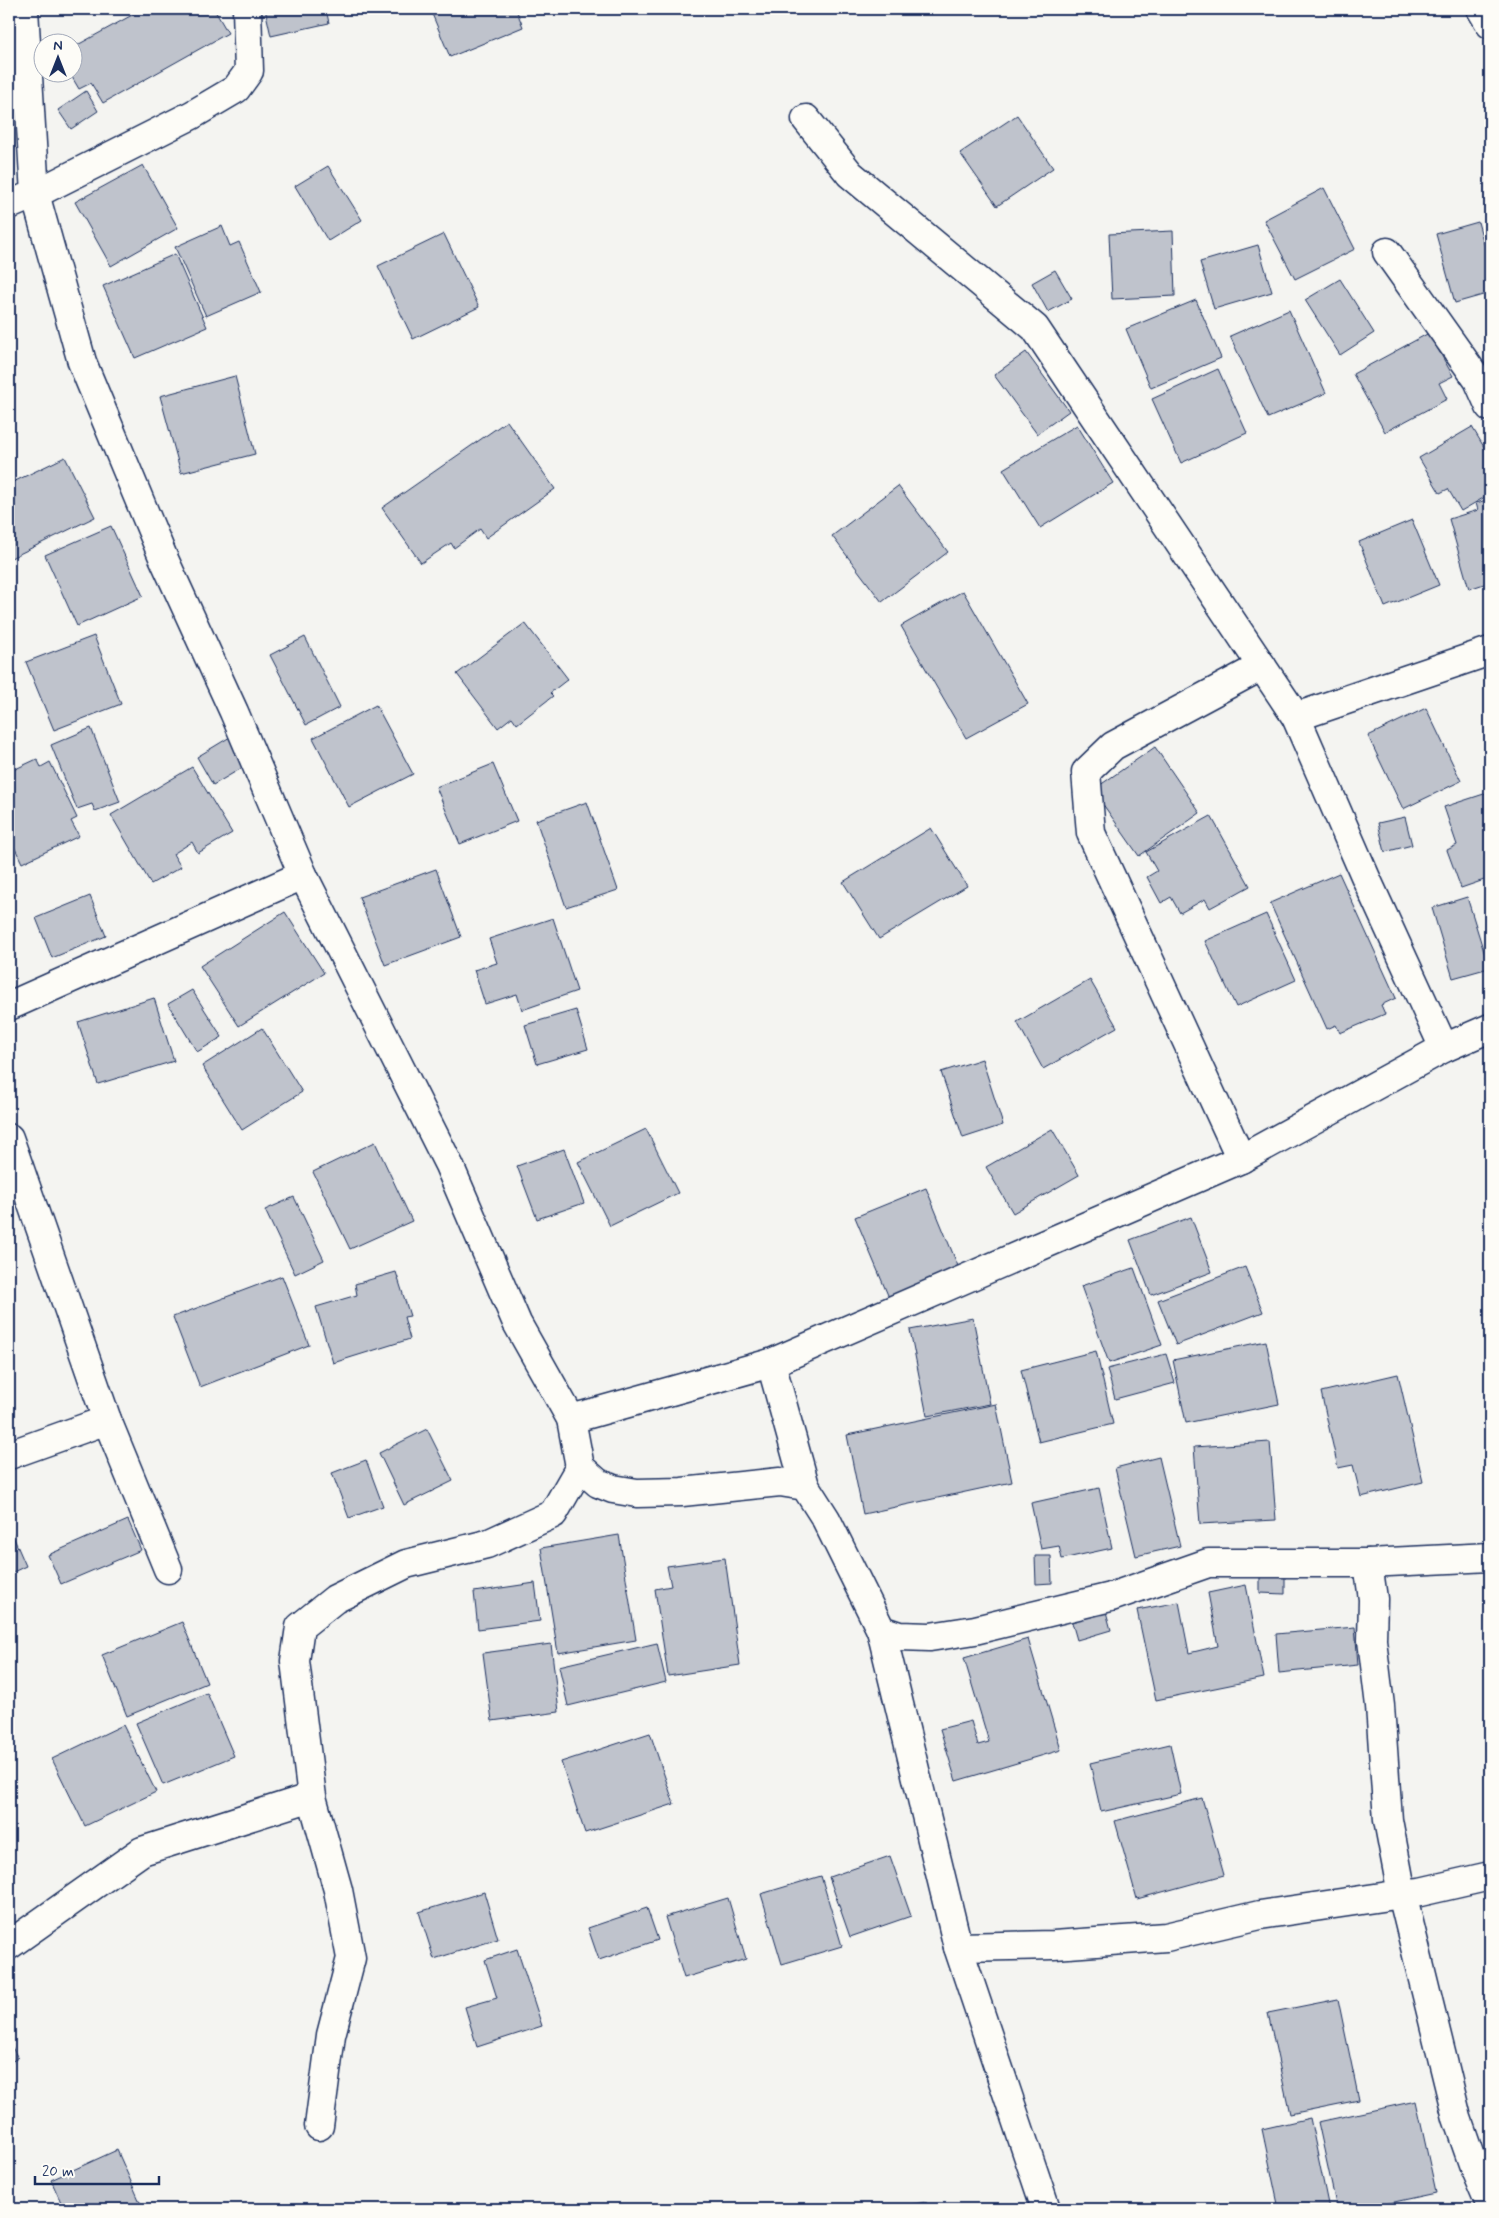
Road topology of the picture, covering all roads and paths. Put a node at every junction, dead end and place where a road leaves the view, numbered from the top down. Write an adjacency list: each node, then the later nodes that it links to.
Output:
1 (24, 9): 6 (street)
2 (247, 9): 6 (street)
3 (1481, 9): 4 (street)
4 (1490, 24)
5 (806, 119): 11 (street)
6 (35, 194): 7 (street); 13 (street)
7 (9, 205)
8 (1387, 252): 9 (street)
9 (1490, 407)
10 (1490, 651): 12 (street)
11 (1262, 666): 12 (street); 18 (street)
12 (1296, 717): 16 (street)
13 (303, 875): 14 (street); 20 (street)
14 (9, 1006)
15 (1490, 1028): 16 (street)
16 (1444, 1048): 18 (street)
17 (9, 1138): 21 (street)
18 (1241, 1159): 19 (street)
19 (771, 1363): 20 (street); 24 (street)
20 (571, 1419): 23 (street)
21 (107, 1420): 22 (street); 27 (street)
22 (9, 1455)
23 (580, 1467): 24 (street); 29 (street)
24 (805, 1486): 28 (street)
25 (1490, 1557): 26 (street)
26 (1368, 1563): 28 (street); 31 (street)
27 (168, 1569)
28 (881, 1630): 33 (street)
29 (312, 1797): 32 (street); 34 (street)
30 (1490, 1876): 31 (street)
31 (1402, 1894): 33 (street); 35 (street)
32 (9, 1946)
33 (958, 1948): 36 (street)
34 (319, 2126)
35 (1490, 2204)
36 (1046, 2209)

